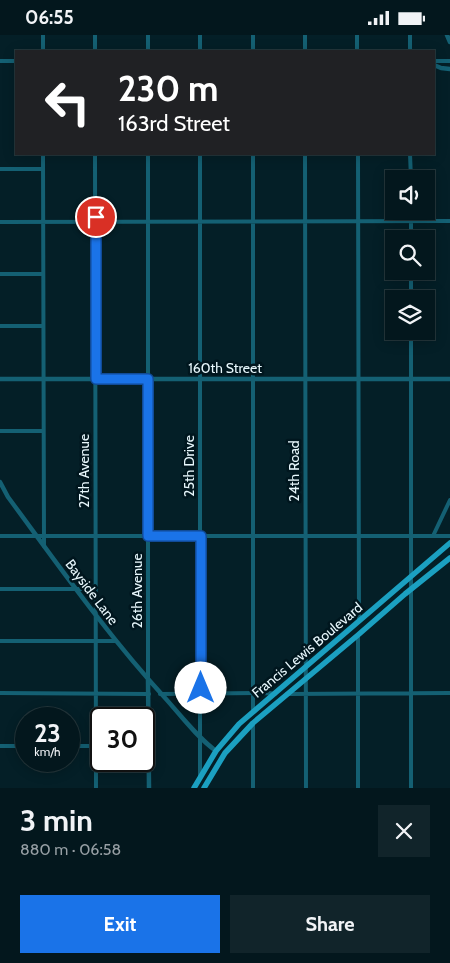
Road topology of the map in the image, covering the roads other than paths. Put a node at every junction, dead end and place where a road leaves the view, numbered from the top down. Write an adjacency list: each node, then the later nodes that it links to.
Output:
1 (43, 35): 11 (street)
2 (95, 35): 12 (street)
3 (148, 35): 13 (street)
4 (200, 35): 14 (street)
5 (253, 35): 15 (street)
6 (305, 35): 16 (street)
7 (358, 35): 17 (street)
8 (410, 35): 18 (street)
9 (447, 35): 10 (street)
10 (450, 42)
11 (43, 50)
12 (95, 50)
13 (148, 50)
14 (200, 50)
15 (253, 50)
16 (305, 50)
17 (358, 50)
18 (410, 50)
19 (0, 61): 20 (street)
20 (15, 61)
21 (435, 61): 22 (street)
22 (450, 61)
23 (435, 65): 24 (street)
24 (450, 69)
25 (43, 155): 34 (street)
26 (96, 155): 43 (street, 27th Avenue)
27 (148, 155): 44 (street, 26th Avenue)
28 (200, 155): 45 (street, 25th Drive)
29 (253, 155): 36 (street)
30 (305, 155): 37 (street, 24th Road)
31 (358, 155): 38 (street)
32 (410, 155): 35 (street)
33 (0, 169): 34 (street)
34 (43, 169): 42 (street)
35 (410, 170)
36 (253, 221): 37 (street); 45 (street); 57 (street)
37 (305, 221): 38 (street); 58 (street, 24th Road)
38 (358, 221): 39 (street); 59 (street)
39 (411, 221): 40 (street); 46 (street)
40 (450, 221)
41 (0, 222): 42 (street)
42 (43, 222): 43 (street); 48 (street)
43 (96, 222): 44 (street); 54 (street, 27th Avenue)
44 (148, 222): 45 (street); 55 (street, 26th Avenue)
45 (200, 222): 56 (street, 25th Drive)
46 (411, 230)
47 (0, 274): 48 (street)
48 (43, 274): 50 (street)
49 (0, 326): 50 (street)
50 (43, 326): 53 (street)
51 (410, 340): 60 (street)
52 (0, 379): 53 (street, 160th Street)
53 (43, 379): 54 (street, 160th Street); 63 (street)
54 (96, 379): 55 (street, 160th Street); 71 (street, 27th Avenue)
55 (148, 379): 56 (street, 160th Street); 72 (street, 26th Avenue)
56 (200, 379): 57 (street, 160th Street); 73 (street, 25th Drive)
57 (253, 379): 58 (street, 160th Street); 74 (street)
58 (306, 379): 59 (street, 160th Street); 75 (street, 24th Road)
59 (358, 379): 60 (street, 160th Street); 76 (street)
60 (410, 379): 61 (street, 160th Street); 77 (street)
61 (450, 379)
62 (0, 431): 63 (street)
63 (43, 431): 70 (street)
64 (0, 482): 66 (street, Bayside Lane)
65 (0, 491): 66 (street)
66 (8, 497): 69 (street, Bayside Lane)
67 (450, 500): 78 (street)
68 (0, 536): 69 (street)
69 (37, 536): 70 (street); 81 (street, Bayside Lane)
70 (44, 536): 71 (street); 81 (street)
71 (96, 536): 72 (street); 86 (street, 27th Avenue)
72 (148, 536): 73 (street); 96 (street, 26th Avenue)
73 (201, 536): 74 (street); 100 (street, 25th Drive)
74 (253, 536): 75 (street); 101 (street)
75 (306, 536): 76 (street); 94 (street, 24th Road)
76 (358, 536): 77 (street); 89 (street)
77 (410, 536): 78 (street); 83 (street)
78 (433, 536): 79 (street)
79 (450, 536)
80 (450, 543): 83 (main road, Francis Lewis Boulevard)
81 (44, 546): 85 (street, Bayside Lane)
82 (450, 559): 87 (main road, Francis Lewis Boulevard)
83 (411, 578): 87 (street); 89 (main road, Francis Lewis Boulevard)
84 (0, 589): 85 (street)
85 (76, 589): 86 (street); 88 (street, Bayside Lane)
86 (96, 589): 88 (street, 27th Avenue)
87 (411, 589): 90 (main road, Francis Lewis Boulevard); 103 (street)
88 (96, 616): 92 (street, 27th Avenue); 93 (street, Bayside Lane)
89 (359, 621): 94 (main road, Francis Lewis Boulevard)
90 (358, 635): 95 (main road, Francis Lewis Boulevard); 102 (street)
91 (0, 641): 92 (street)
92 (96, 641): 93 (street); 98 (street, 27th Avenue)
93 (116, 641): 96 (street, Bayside Lane)
94 (306, 668): 95 (street, 24th Road); 106 (main road, Francis Lewis Boulevard)
95 (306, 679): 107 (main road, Francis Lewis Boulevard); 108 (street, 24th Road)
96 (148, 680): 99 (street, 26th Avenue); 105 (street, Bayside Lane)
97 (0, 693): 98 (street)
98 (96, 693): 99 (street); 109 (street, 27th Avenue)
99 (149, 693): 119 (street, 26th Avenue)
100 (201, 693): 101 (street); 105 (street); 112 (street, 25th Drive)
101 (253, 693): 106 (street); 110 (street)
102 (358, 693): 103 (street); 108 (street); 124 (street)
103 (411, 693): 104 (street); 125 (street)
104 (450, 693)
105 (160, 694): 112 (street, Bayside Lane)
106 (274, 694): 110 (main road, Francis Lewis Boulevard)
107 (287, 695): 108 (street); 111 (main road, Francis Lewis Boulevard)
108 (306, 695): 123 (street, 24th Road)
109 (96, 707)
110 (253, 712): 115 (main road, Francis Lewis Boulevard)
111 (253, 723): 121 (main road, Francis Lewis Boulevard); 122 (street)
112 (201, 738): 115 (street, Bayside Lane); 117 (street, 25th Drive)
113 (0, 746): 114 (street)
114 (15, 746)
115 (216, 751): 117 (main road, Francis Lewis Boulevard)
116 (96, 772): 118 (street, 27th Avenue)
117 (200, 778): 120 (main road, Francis Lewis Boulevard)
118 (96, 788)
119 (149, 788)
120 (194, 788)
121 (204, 788)
122 (253, 788)
123 (306, 788)
124 (358, 788)
125 (411, 788)

